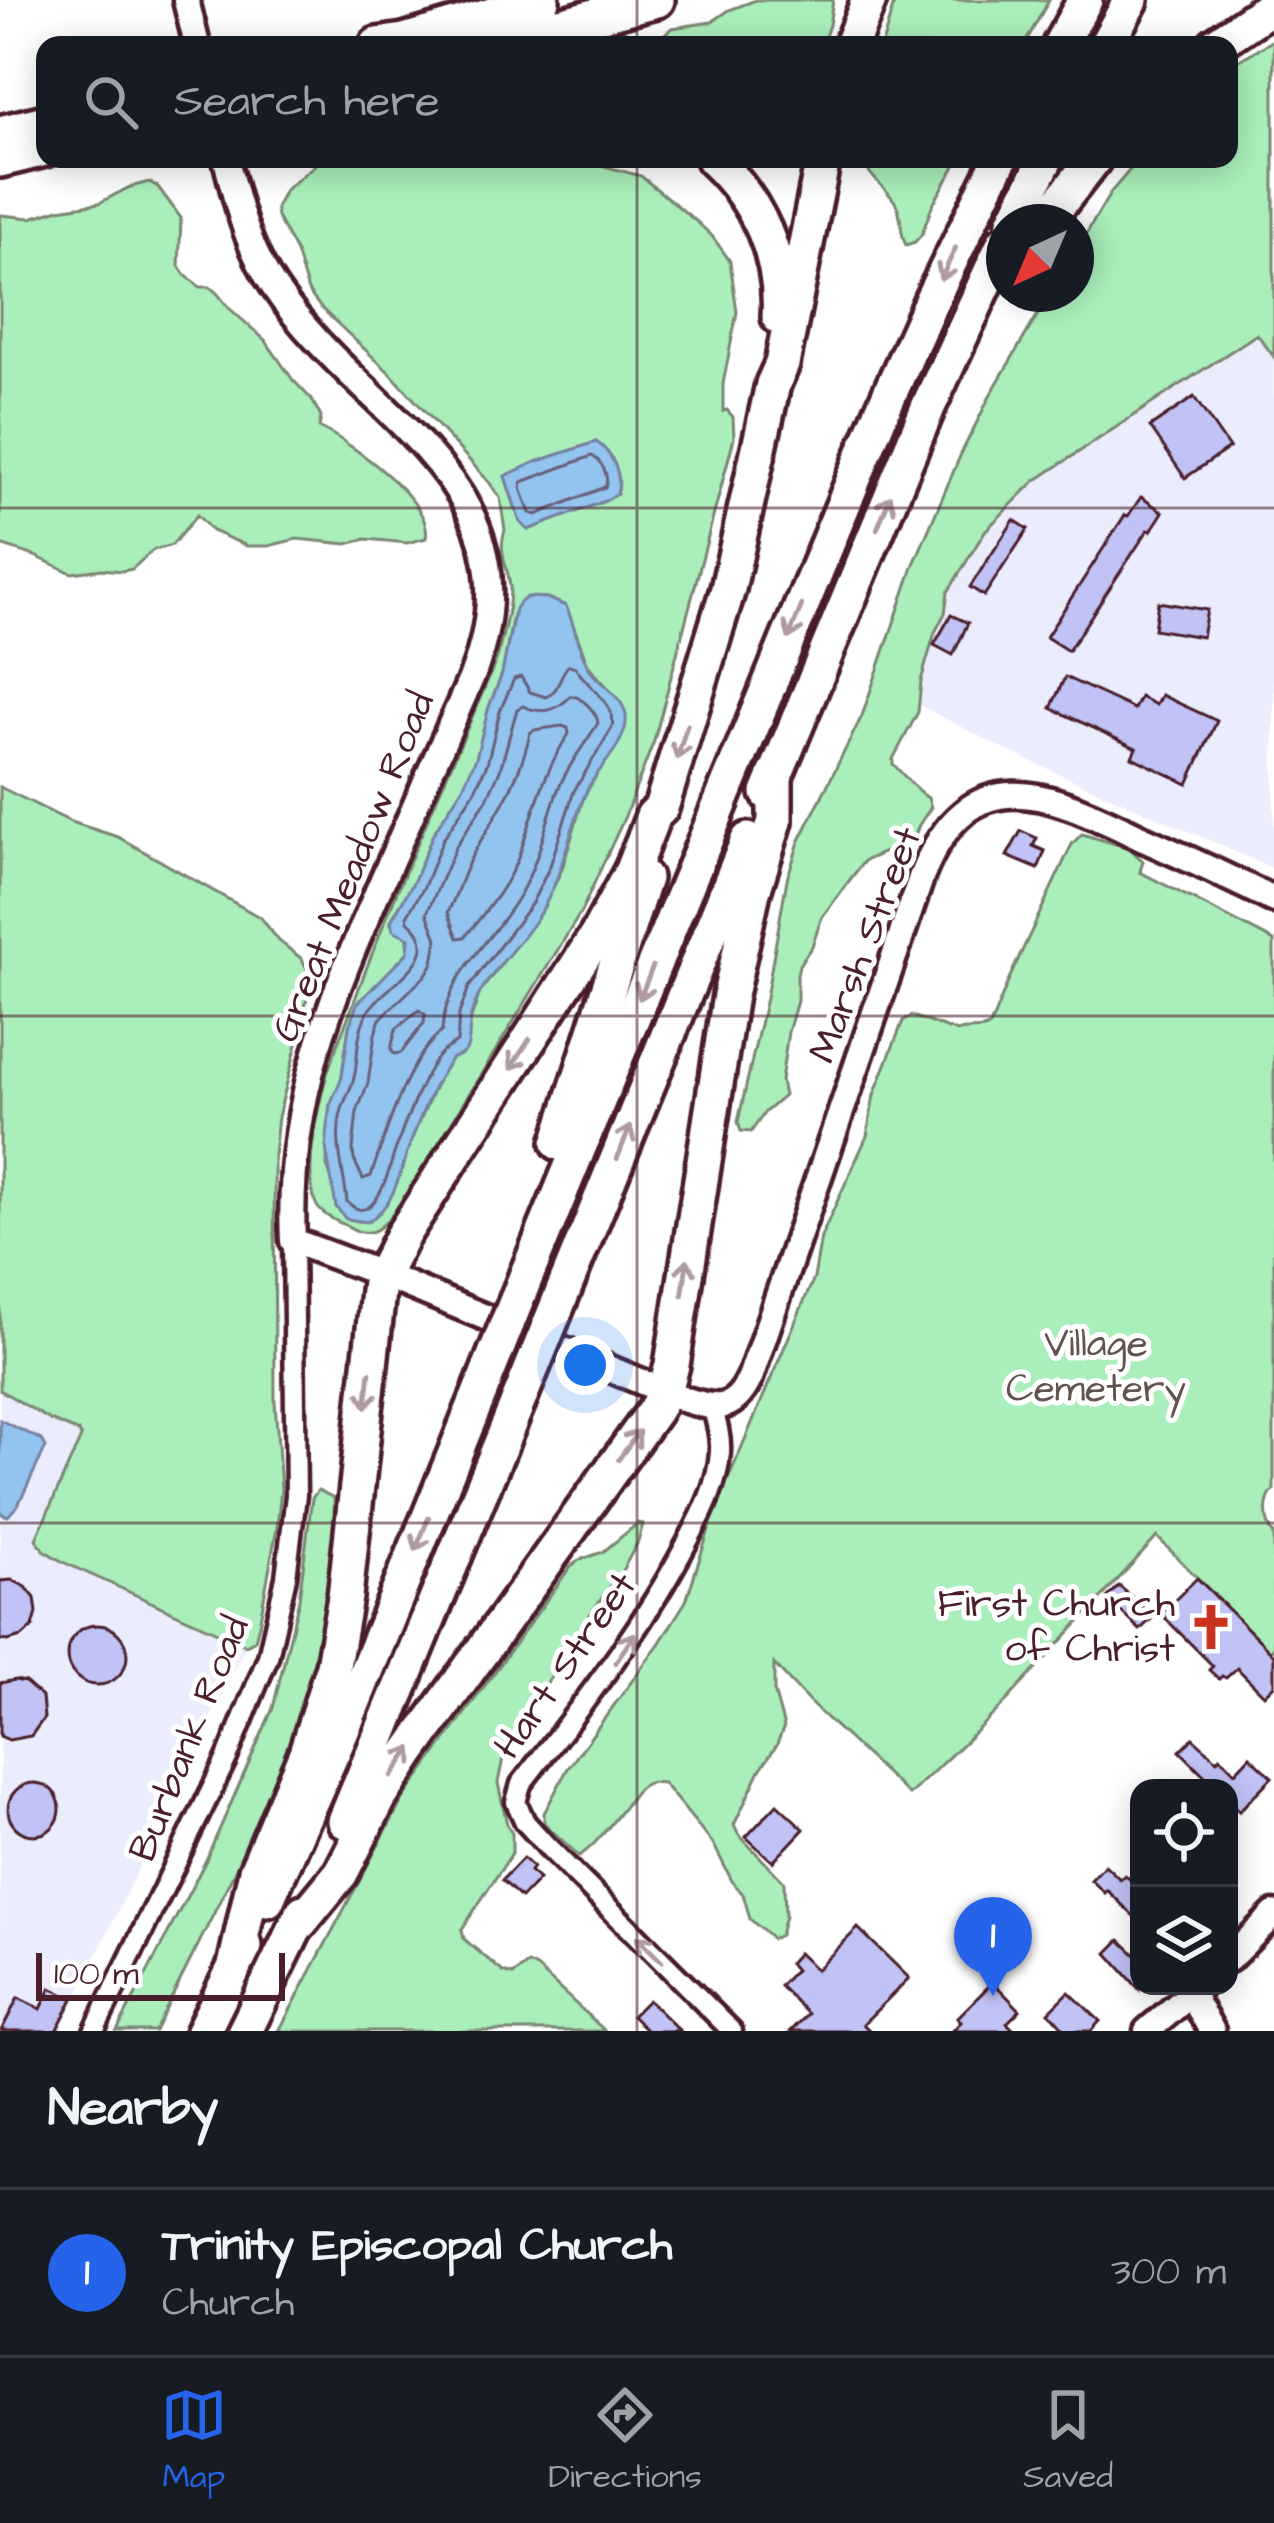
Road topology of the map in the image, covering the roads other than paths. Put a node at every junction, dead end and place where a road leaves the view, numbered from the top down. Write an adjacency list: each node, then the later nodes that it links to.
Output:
1 (185, 0): 9 (street)
2 (498, 0): 10 (highway)
3 (542, 0): 11 (highway)
4 (657, 0): 12 (highway)
5 (869, 0): 13 (highway)
6 (1084, 0): 14 (highway)
7 (1132, 0): 15 (highway)
8 (1274, 5): 16 (highway)
9 (195, 36)
10 (383, 36)
11 (418, 36)
12 (517, 36)
13 (855, 36)
14 (1065, 36)
15 (1111, 36)
16 (1229, 36)
17 (36, 124): 18 (highway)
18 (0, 133)
19 (36, 151): 20 (highway)
20 (0, 160)
21 (228, 168): 37 (street, Great Meadow Road)
22 (720, 168): 32 (highway)
23 (821, 168): 32 (highway)
24 (996, 168): 36 (highway, one-way to 36)
25 (1041, 168): 27 (highway)
26 (1087, 168): 28 (highway)
27 (1023, 204)
28 (1059, 204)
29 (986, 282): 31 (highway)
30 (986, 310): 31 (highway)
31 (953, 353): 33 (highway, one-way to 31)
32 (773, 384): 34 (highway, one-way to 34)
33 (775, 775): 39 (highway, one-way to 33); 42 (highway, one-way to 33, bridge)
34 (661, 808): 36 (highway); 38 (highway, one-way to 38)
35 (1274, 900): 40 (street, Marsh Street)
36 (548, 1222): 44 (highway, one-way to 44, bridge)
37 (293, 1240): 38 (street); 47 (street, Burbank Road)
38 (381, 1274): 39 (street); 44 (highway, one-way to 44)
39 (664, 1392): 40 (street); 42 (highway, one-way to 39)
40 (712, 1407): 50 (street, Hart Street, one-way to 40)
41 (1274, 1914): 43 (street)
42 (294, 1930): 49 (highway)
43 (1238, 1950)
44 (235, 1966): 48 (highway)
45 (1190, 1995): 51 (street)
46 (1198, 1995): 52 (street)
47 (94, 2031)
48 (203, 2031)
49 (244, 2031)
50 (732, 2031)
51 (1148, 2031)
52 (1212, 2031)

